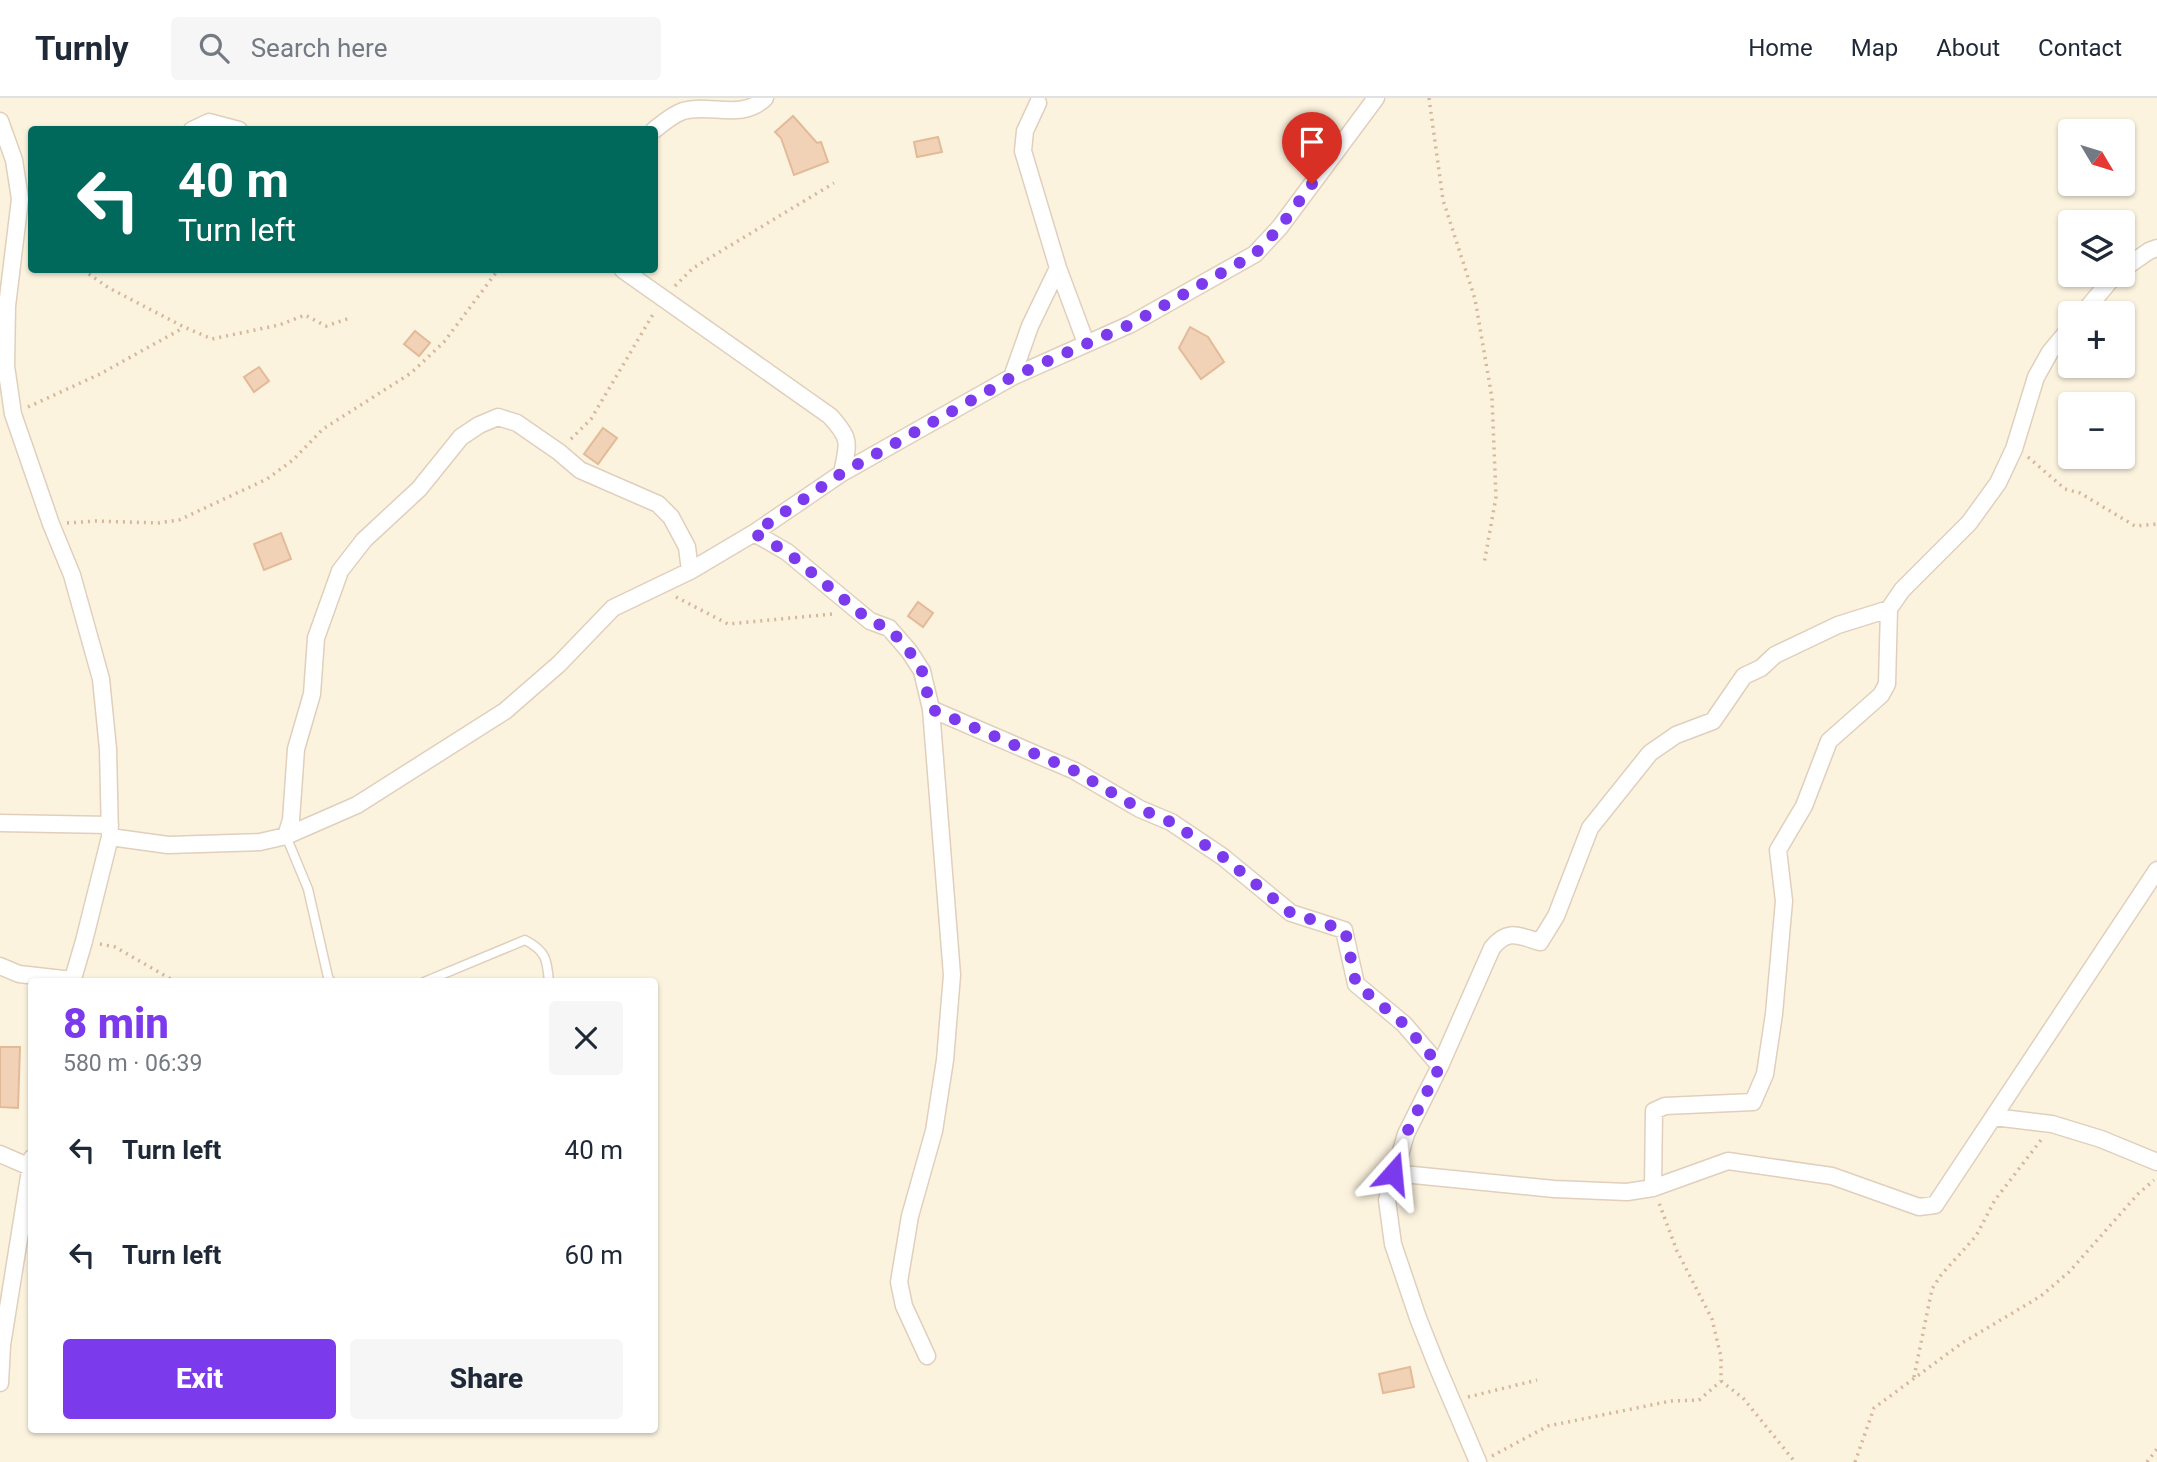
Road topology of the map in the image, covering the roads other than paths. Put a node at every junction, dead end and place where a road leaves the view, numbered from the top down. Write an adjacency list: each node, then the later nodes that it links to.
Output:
1 (765, 98): 7 (street)
2 (1376, 98): 16 (street)
3 (1038, 103): 11 (street)
4 (0, 121): 8 (street)
5 (200, 126): 6 (street)
6 (224, 126)
7 (658, 127)
8 (26, 197): 18 (street)
9 (2157, 248): 10 (street)
10 (2135, 261)
11 (1058, 268): 16 (street); 17 (street)
12 (627, 273): 19 (street)
13 (2105, 287): 14 (street)
14 (2093, 301)
15 (2058, 342): 22 (street)
16 (1086, 343): 17 (street)
17 (1012, 377): 19 (street)
18 (7, 418): 25 (street)
19 (842, 473): 20 (street)
20 (754, 533): 21 (street); 23 (street)
21 (690, 571): 26 (street); 26 (street)
22 (1889, 609): 34 (street); 41 (street)
23 (931, 709): 34 (street); 42 (street)
24 (0, 823): 25 (street)
25 (110, 831): 26 (street); 30 (street)
26 (286, 836): 31 (lane)
27 (2157, 870): 35 (street)
28 (0, 966): 29 (street)
29 (47, 978)
30 (73, 978)
31 (329, 978)
32 (434, 978): 33 (lane)
33 (549, 978)
34 (1440, 1066): 39 (street)
35 (1994, 1116): 38 (street); 41 (street)
36 (0, 1154): 37 (street)
37 (28, 1161)
38 (2157, 1162)
39 (1393, 1173): 41 (street); 44 (street)
40 (28, 1181): 43 (street)
41 (1653, 1188)
42 (928, 1356)
43 (0, 1383)
44 (1485, 1459)

